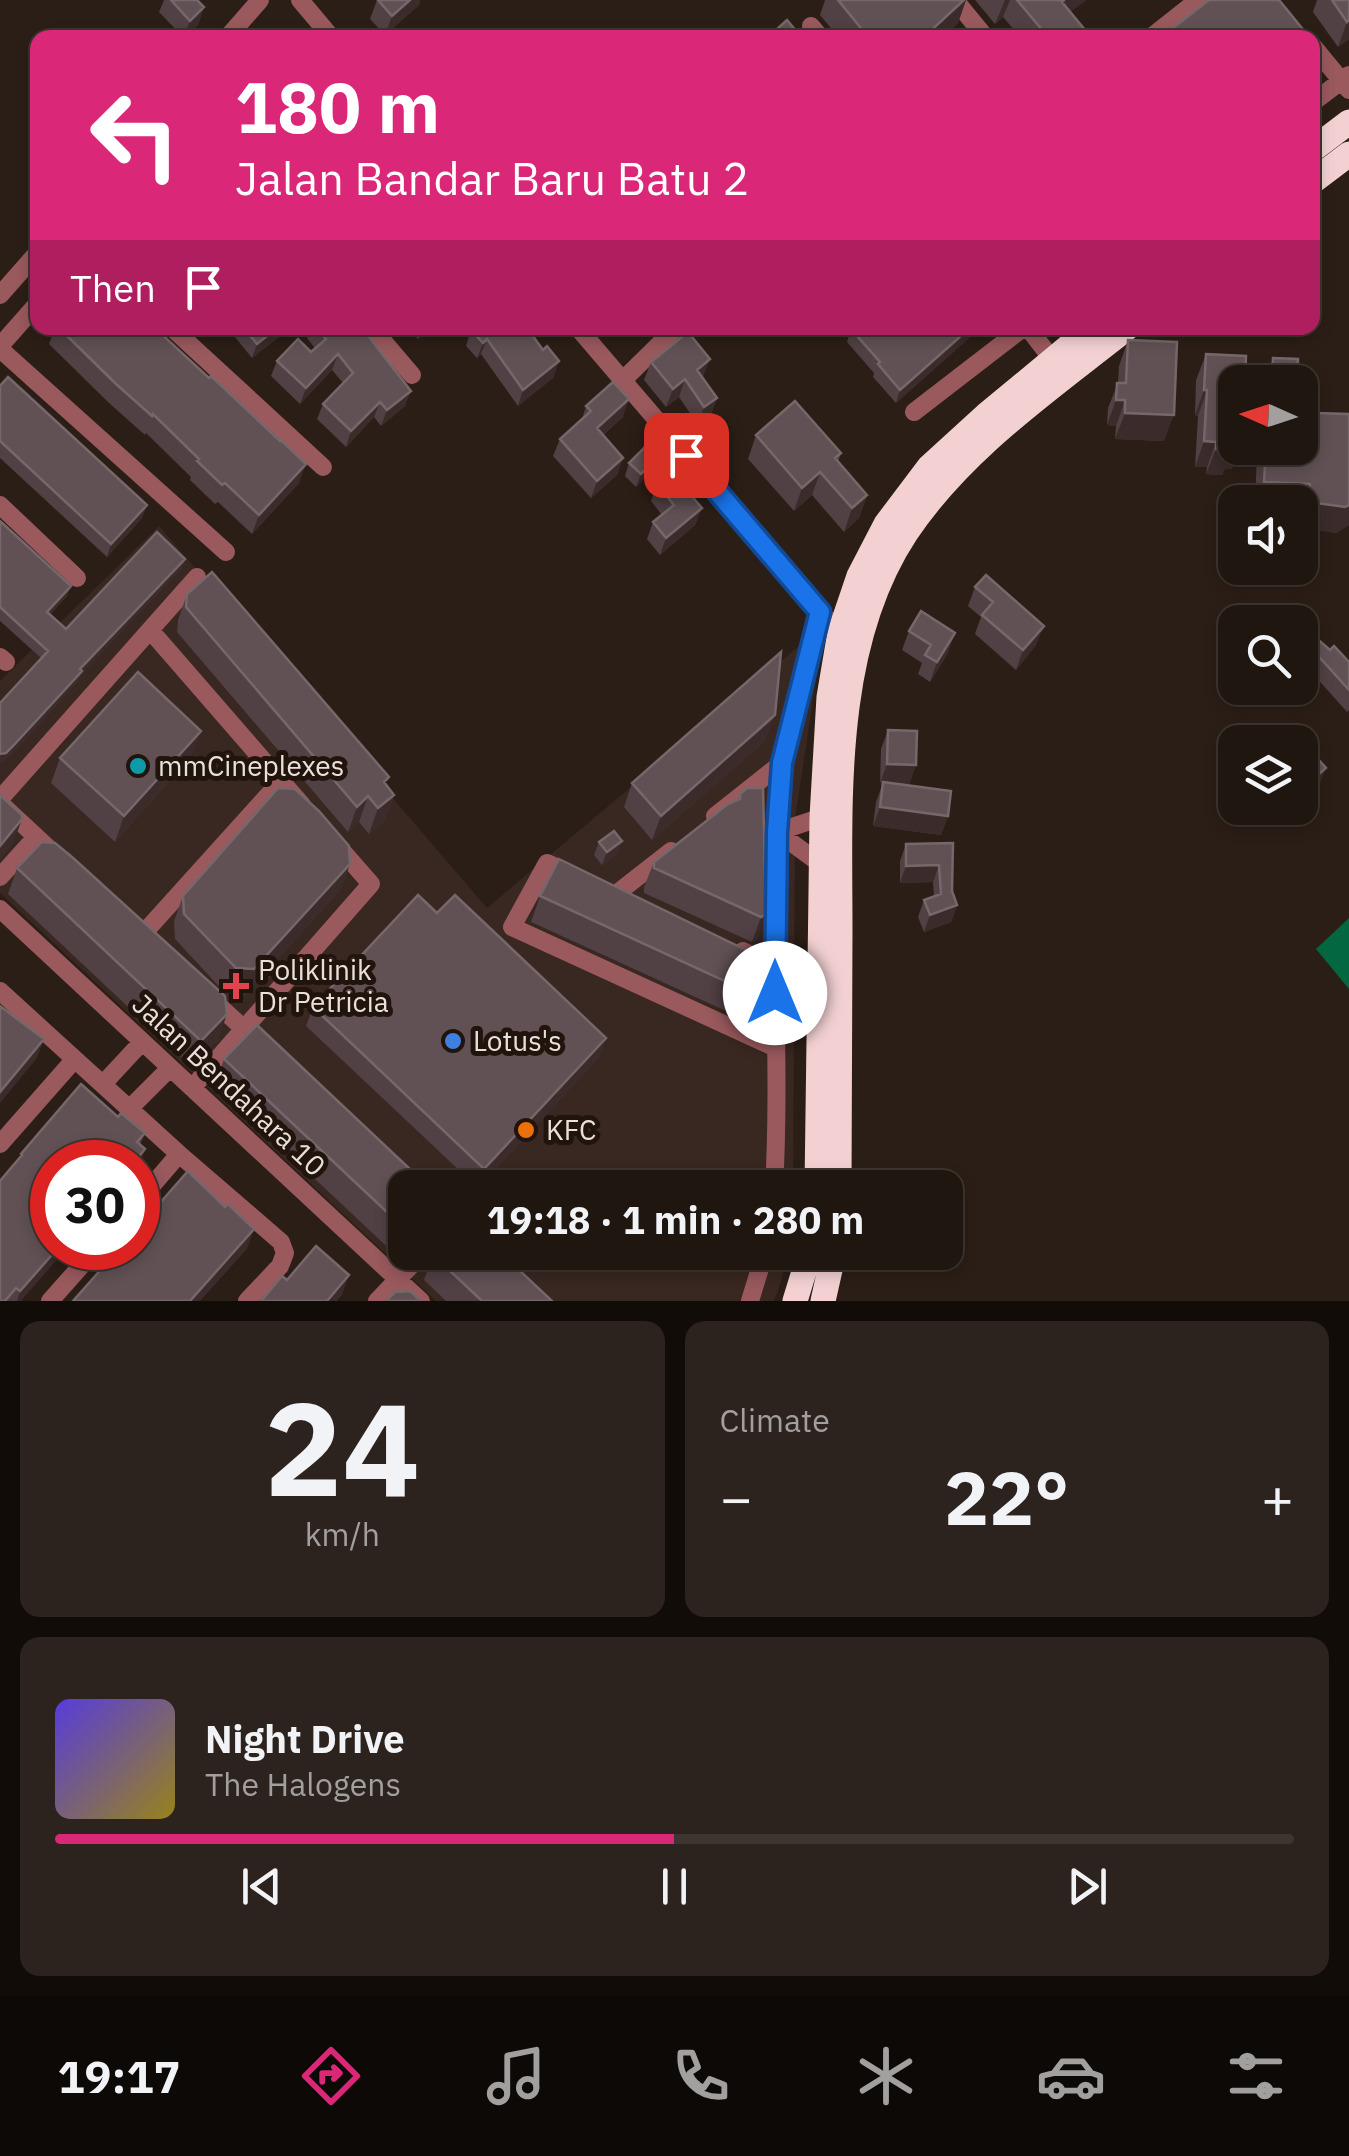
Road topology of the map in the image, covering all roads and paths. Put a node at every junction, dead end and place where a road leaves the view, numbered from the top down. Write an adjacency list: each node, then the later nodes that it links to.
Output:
1 (260, 0): 5 (street)
2 (300, 0): 6 (street)
3 (955, 0): 7 (street)
4 (1198, 0): 8 (street)
5 (234, 30)
6 (325, 30)
7 (977, 30)
8 (1160, 30)
9 (1320, 54): 10 (street)
10 (1346, 82): 11 (street)
11 (1320, 98)
12 (1349, 122): 13 (highway)
13 (1320, 144)
14 (1349, 154): 15 (highway)
15 (1320, 176)
16 (30, 261): 17 (street)
17 (0, 295)
18 (30, 312): 27 (street)
19 (180, 335): 32 (street)
20 (378, 335): 29 (street)
21 (584, 335): 30 (street)
22 (669, 335): 30 (street)
23 (1017, 335): 31 (street)
24 (1032, 335): 28 (street)
25 (1085, 335): 28 (highway)
26 (1115, 335): 28 (highway)
27 (0, 348): 34 (street)
28 (1059, 368): 39 (highway); 68 (highway)
29 (412, 376)
30 (622, 380): 37 (street)
31 (914, 412)
32 (324, 467)
33 (0, 505): 36 (street)
34 (226, 552)
35 (197, 577): 38 (street)
36 (78, 578)
37 (820, 612): 39 (street); 40 (street)
38 (150, 630): 41 (street); 42 (street)
39 (840, 632): 43 (highway)
40 (782, 763): 44 (street); 57 (street)
41 (281, 781): 50 (street); 55 (street)
42 (0, 801): 45 (street)
43 (822, 817): 44 (street); 46 (highway)
44 (777, 832): 46 (street); 52 (street)
45 (36, 837): 47 (street); 48 (street)
46 (822, 865): 67 (highway)
47 (74, 872)
48 (0, 876)
49 (0, 909): 56 (street, Jalan Bendahara 10)
50 (141, 934)
51 (722, 942): 52 (street)
52 (774, 966): 57 (street)
53 (190, 980): 55 (street)
54 (0, 992): 59 (street)
55 (245, 1030): 58 (street); 62 (street)
56 (142, 1042): 60 (street, Jalan Bendahara 10); 61 (street)
57 (776, 1048): 66 (street)
58 (273, 1056)
59 (74, 1060): 61 (street); 64 (street)
60 (170, 1068): 62 (street, Jalan Bendahara 10); 63 (street)
61 (103, 1084): 63 (street)
62 (192, 1088): 75 (street, Jalan Bendahara 10)
63 (130, 1108): 65 (street)
64 (0, 1144)
65 (179, 1154): 69 (street); 77 (street)
66 (775, 1170)
67 (817, 1170)
68 (839, 1170)
69 (160, 1176)
70 (77, 1270): 76 (street)
71 (407, 1270): 75 (street)
72 (759, 1270): 80 (street)
73 (805, 1270): 81 (highway)
74 (830, 1270): 82 (highway)
75 (398, 1280): 78 (street); 79 (street, Jalan Bendahara 10)
76 (50, 1301)
77 (247, 1301)
78 (376, 1301)
79 (421, 1301)
80 (750, 1301)
81 (796, 1301)
82 (823, 1301)

